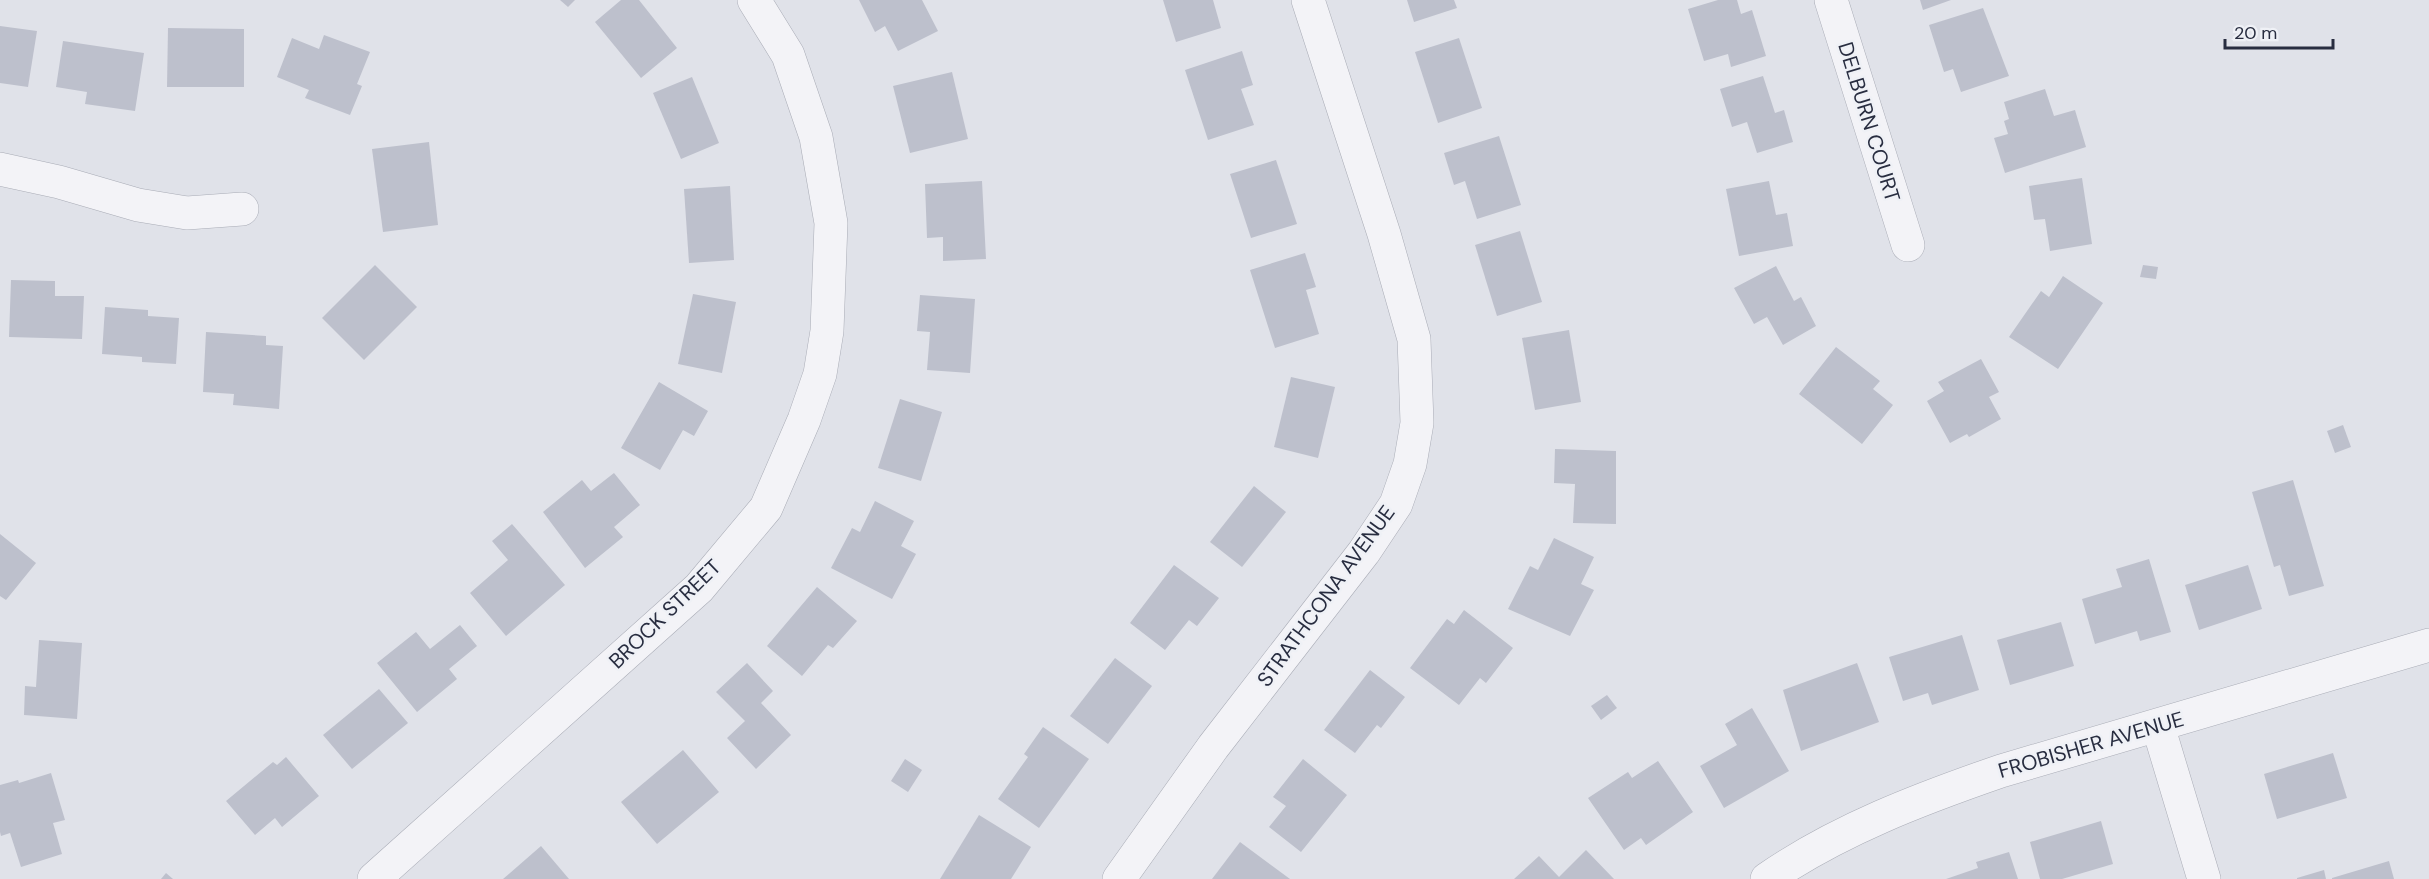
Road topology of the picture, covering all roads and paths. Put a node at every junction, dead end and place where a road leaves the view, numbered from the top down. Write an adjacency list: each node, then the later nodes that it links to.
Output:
1 (754, 0): 9 (street, BROCK STREET)
2 (1308, 0): 10 (street, STRATHCONA AVENUE)
3 (1831, 0): 6 (street, DELBURN COURT)
4 (0, 169): 5 (street)
5 (242, 209)
6 (1908, 245)
7 (2429, 645): 8 (street, FROBISHER AVENUE)
8 (2157, 726): 11 (street, FROBISHER AVENUE); 12 (street)
9 (374, 879)
10 (1119, 879)
11 (1767, 879)
12 (2204, 879)

